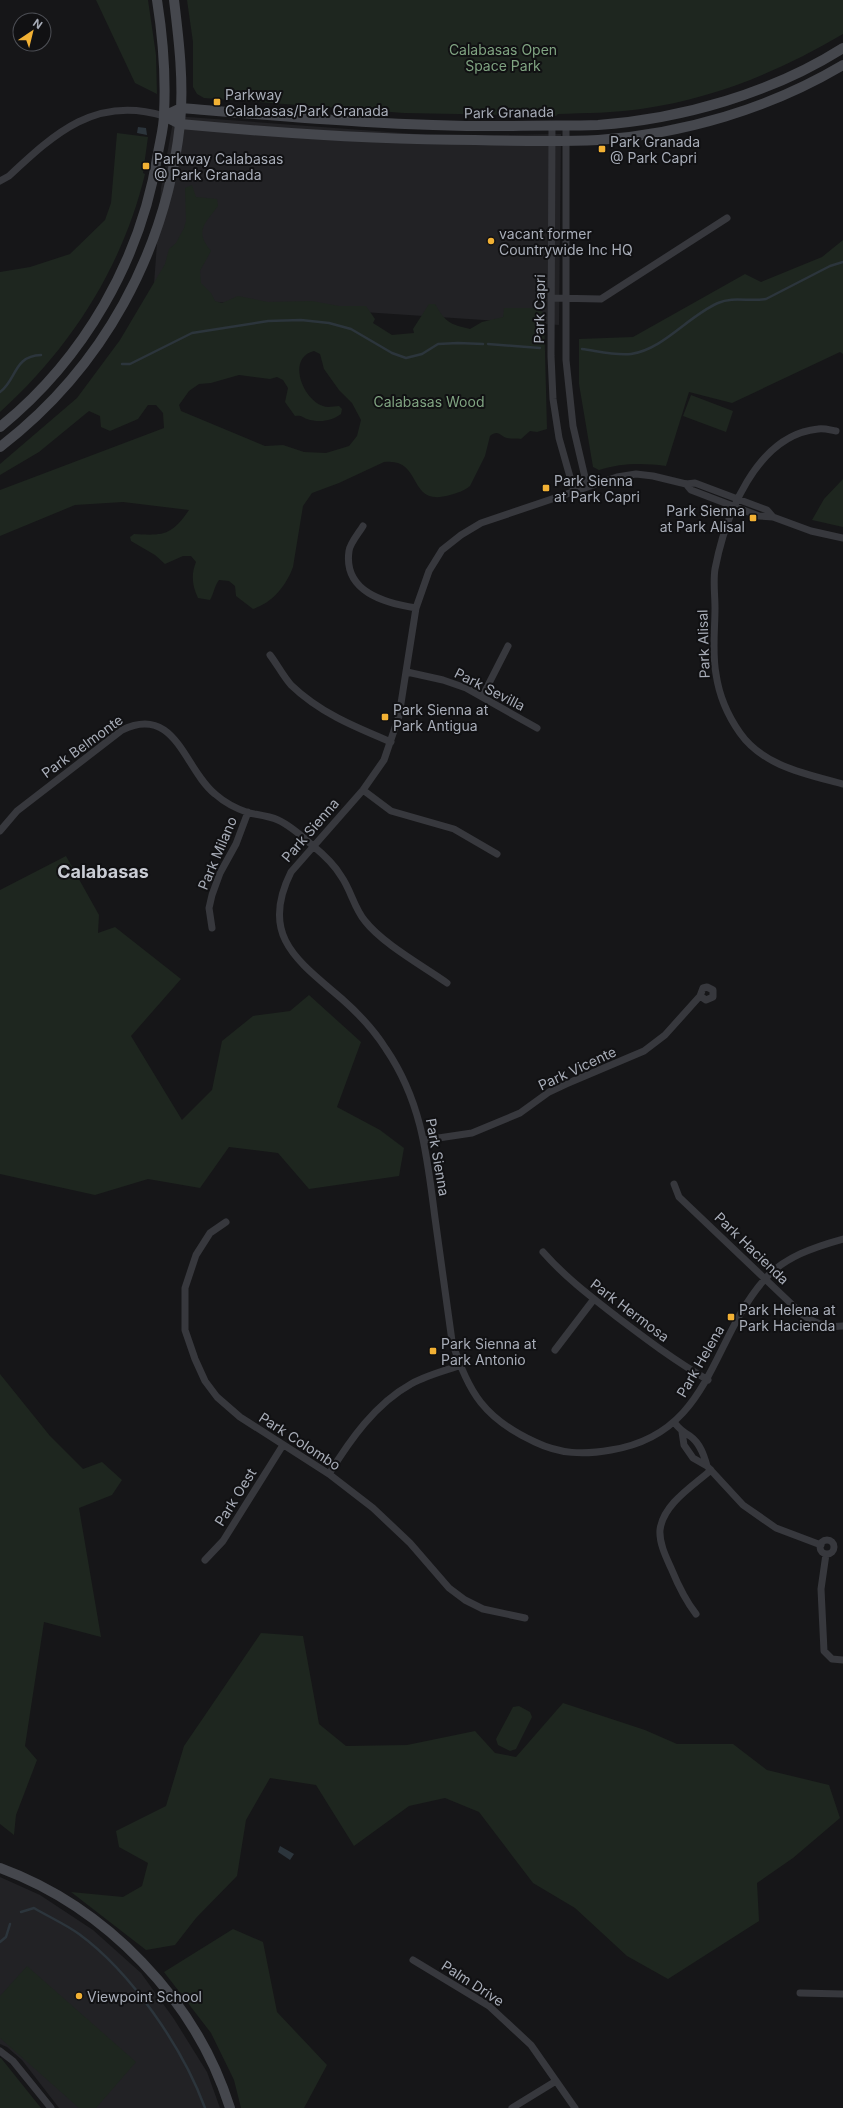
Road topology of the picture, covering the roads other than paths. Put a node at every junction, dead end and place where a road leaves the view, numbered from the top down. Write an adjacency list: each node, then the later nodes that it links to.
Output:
1 (157, 0): 6 (street)
2 (174, 0): 5 (street)
3 (843, 48): 9 (street, Park Granada)
4 (843, 65): 11 (street, Park Granada)
5 (181, 108): 6 (street, Park Granada); 7 (street); 8 (street, Park Granada)
6 (164, 116): 7 (street, Park Granada); 12 (street, Park Granada); 16 (street)
7 (180, 124): 10 (street, Park Granada); 18 (street)
8 (552, 125): 9 (street, Park Granada); 10 (street, Park Capri)
9 (566, 126): 11 (street, Park Capri)
10 (552, 141): 11 (street, Park Granada); 14 (street, Park Capri)
11 (566, 141): 15 (street, Park Capri)
12 (0, 181)
13 (727, 218): 15 (street)
14 (552, 298): 15 (street); 21 (street, Park Capri)
15 (565, 298): 20 (street, Park Capri)
16 (0, 427)
17 (836, 430): 22 (street, Park Alisal)
18 (0, 447)
19 (686, 484): 20 (street, Park Sienna); 22 (street, Park Sienna); 23 (street, Park Sienna)
20 (587, 486): 21 (street, Park Sienna)
21 (574, 491): 27 (street, Park Sienna)
22 (737, 499): 23 (street, Park Alisal); 24 (street, Park Sienna)
23 (734, 507): 24 (street, Park Sienna); 34 (street, Park Alisal)
24 (773, 517): 26 (street, Park Sienna)
25 (363, 526): 27 (street)
26 (843, 538)
27 (416, 608): 30 (street, Park Sienna)
28 (508, 646): 31 (street)
29 (270, 655): 33 (street)
30 (407, 672): 31 (street, Park Sevilla); 33 (street, Park Sienna)
31 (482, 697): 32 (street, Park Sevilla)
32 (537, 728)
33 (391, 742): 35 (street, Park Sienna)
34 (843, 784)
35 (363, 790): 38 (street, Park Sienna); 39 (street)
36 (248, 812): 37 (street, Park Belmonte); 38 (street, Park Belmonte); 40 (street, Park Milano)
37 (0, 831)
38 (312, 845): 41 (street, Park Belmonte); 43 (street, Park Sienna)
39 (497, 854)
40 (212, 928)
41 (447, 983)
42 (700, 996): 43 (street, Park Vicente)
43 (425, 1140): 52 (street, Park Sienna)
44 (674, 1184): 48 (street, Park Hacienda)
45 (226, 1222): 57 (street, Park Colombo)
46 (843, 1239): 48 (street, Park Helena)
47 (543, 1252): 49 (street, Park Hermosa)
48 (765, 1279): 50 (street, Park Hacienda); 53 (street, Park Helena)
49 (594, 1299): 51 (street); 53 (street, Park Hermosa)
50 (843, 1326)
51 (555, 1350)
52 (459, 1366): 54 (street, Park Sienna); 61 (street)
53 (708, 1380): 55 (street, Park Helena)
54 (492, 1416): 55 (street, Park Helena)
55 (674, 1422): 56 (street)
56 (682, 1432): 58 (street); 59 (street)
57 (283, 1445): 61 (street, Park Colombo); 66 (street, Park Oest)
58 (699, 1446): 59 (street); 60 (street)
59 (690, 1453): 60 (street)
60 (709, 1468): 62 (street); 67 (street)
61 (329, 1474): 68 (street, Park Colombo)
62 (821, 1545): 63 (street); 65 (street)
63 (834, 1548): 64 (street); 65 (street)
64 (843, 1548)
65 (826, 1554): 69 (street)
66 (205, 1560)
67 (696, 1614)
68 (525, 1618)
69 (843, 1660)
70 (0, 1868): 77 (street)
71 (413, 1960): 75 (street, Palm Drive)
72 (800, 1993): 73 (street)
73 (843, 1994)
74 (0, 2051): 76 (street)
75 (556, 2081): 78 (street); 79 (street, Palm Drive)
76 (51, 2108)
77 (230, 2108)
78 (512, 2108)
79 (575, 2108)

